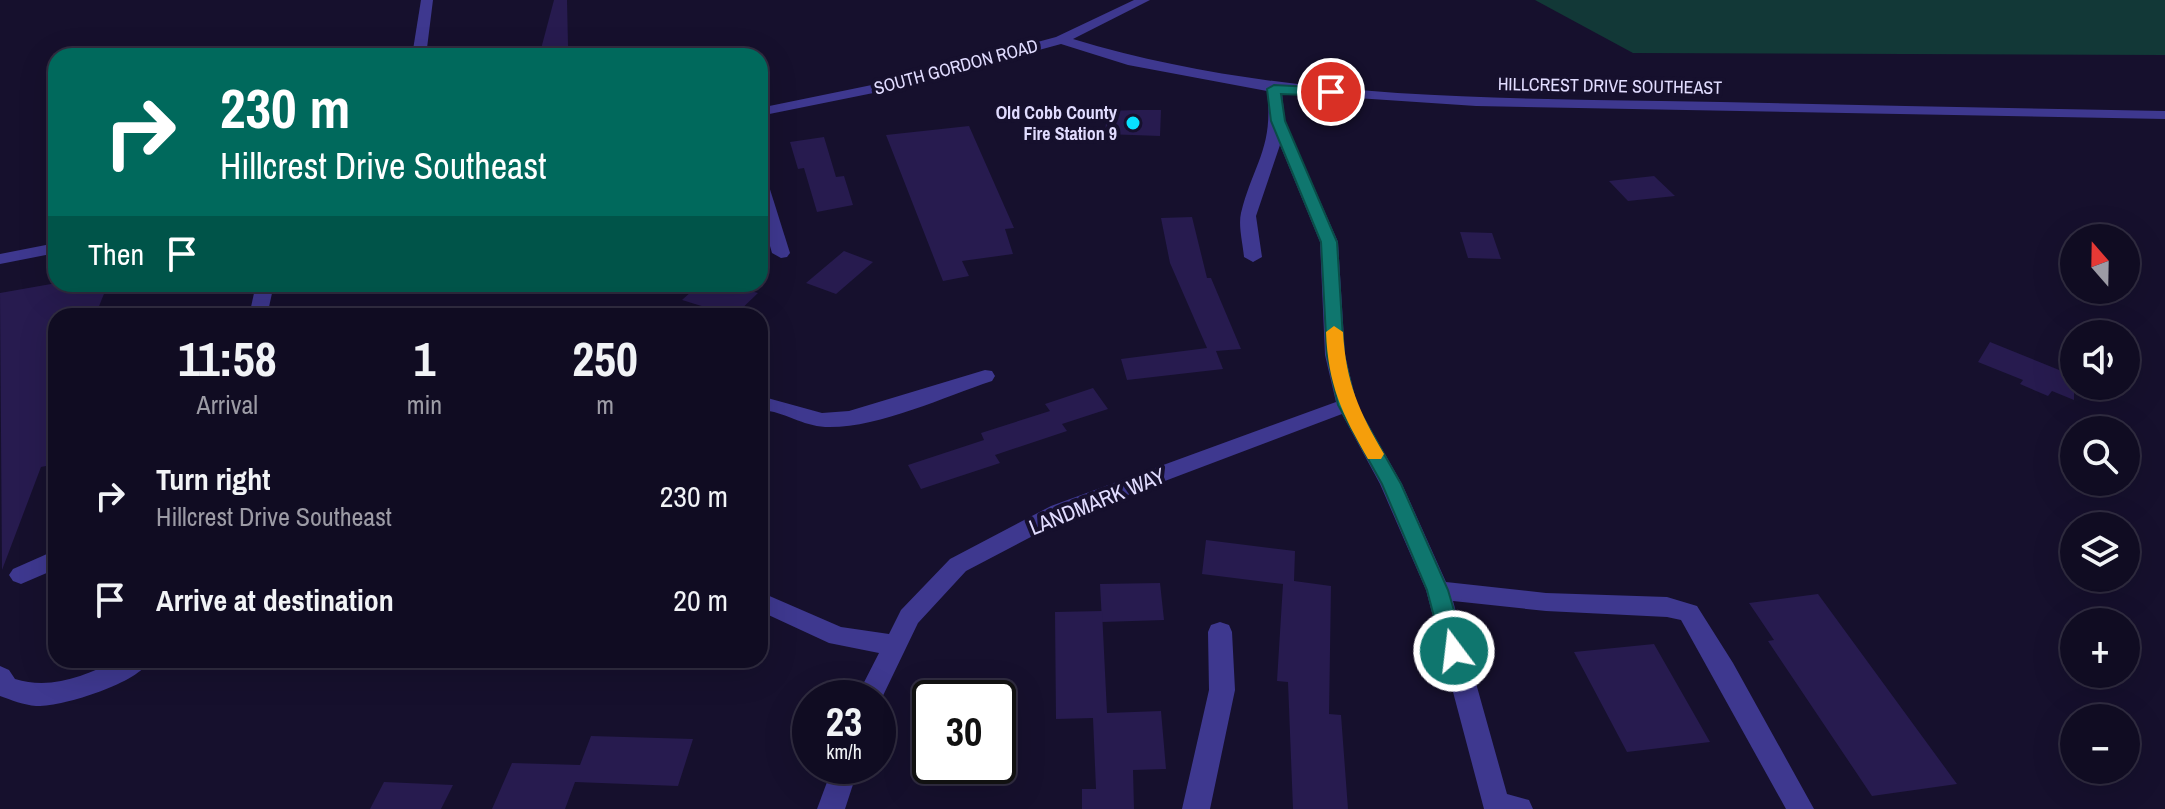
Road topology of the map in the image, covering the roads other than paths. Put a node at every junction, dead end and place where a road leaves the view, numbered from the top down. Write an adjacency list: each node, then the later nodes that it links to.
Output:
1 (427, 0): 4 (street)
2 (1144, 0): 3 (street, SOUTH GORDON ROAD)
3 (1061, 40): 5 (street, HILLCREST DRIVE SOUTHEAST); 6 (street, SOUTH GORDON ROAD)
4 (420, 48)
5 (1274, 89): 7 (street, HILLCREST DRIVE SOUTHEAST); 8 (street)
6 (768, 110)
7 (2165, 115)
8 (1278, 121): 12 (street); 16 (street)
9 (768, 210): 11 (street)
10 (48, 250): 13 (street)
11 (781, 253)
12 (1253, 257)
13 (0, 259)
14 (985, 376): 15 (street)
15 (768, 404)
16 (1347, 405): 19 (street); 22 (street, LANDMARK WAY)
17 (48, 563): 18 (street)
18 (21, 575)
19 (1438, 590): 27 (street); 30 (street)
20 (768, 605): 22 (street)
21 (1220, 632): 29 (street)
22 (895, 645): 25 (street, LANDMARK WAY)
23 (126, 668): 24 (street)
24 (0, 677)
25 (878, 680)
26 (840, 784): 28 (street)
27 (1505, 807)
28 (831, 809)
29 (1196, 809)
30 (1800, 809)

